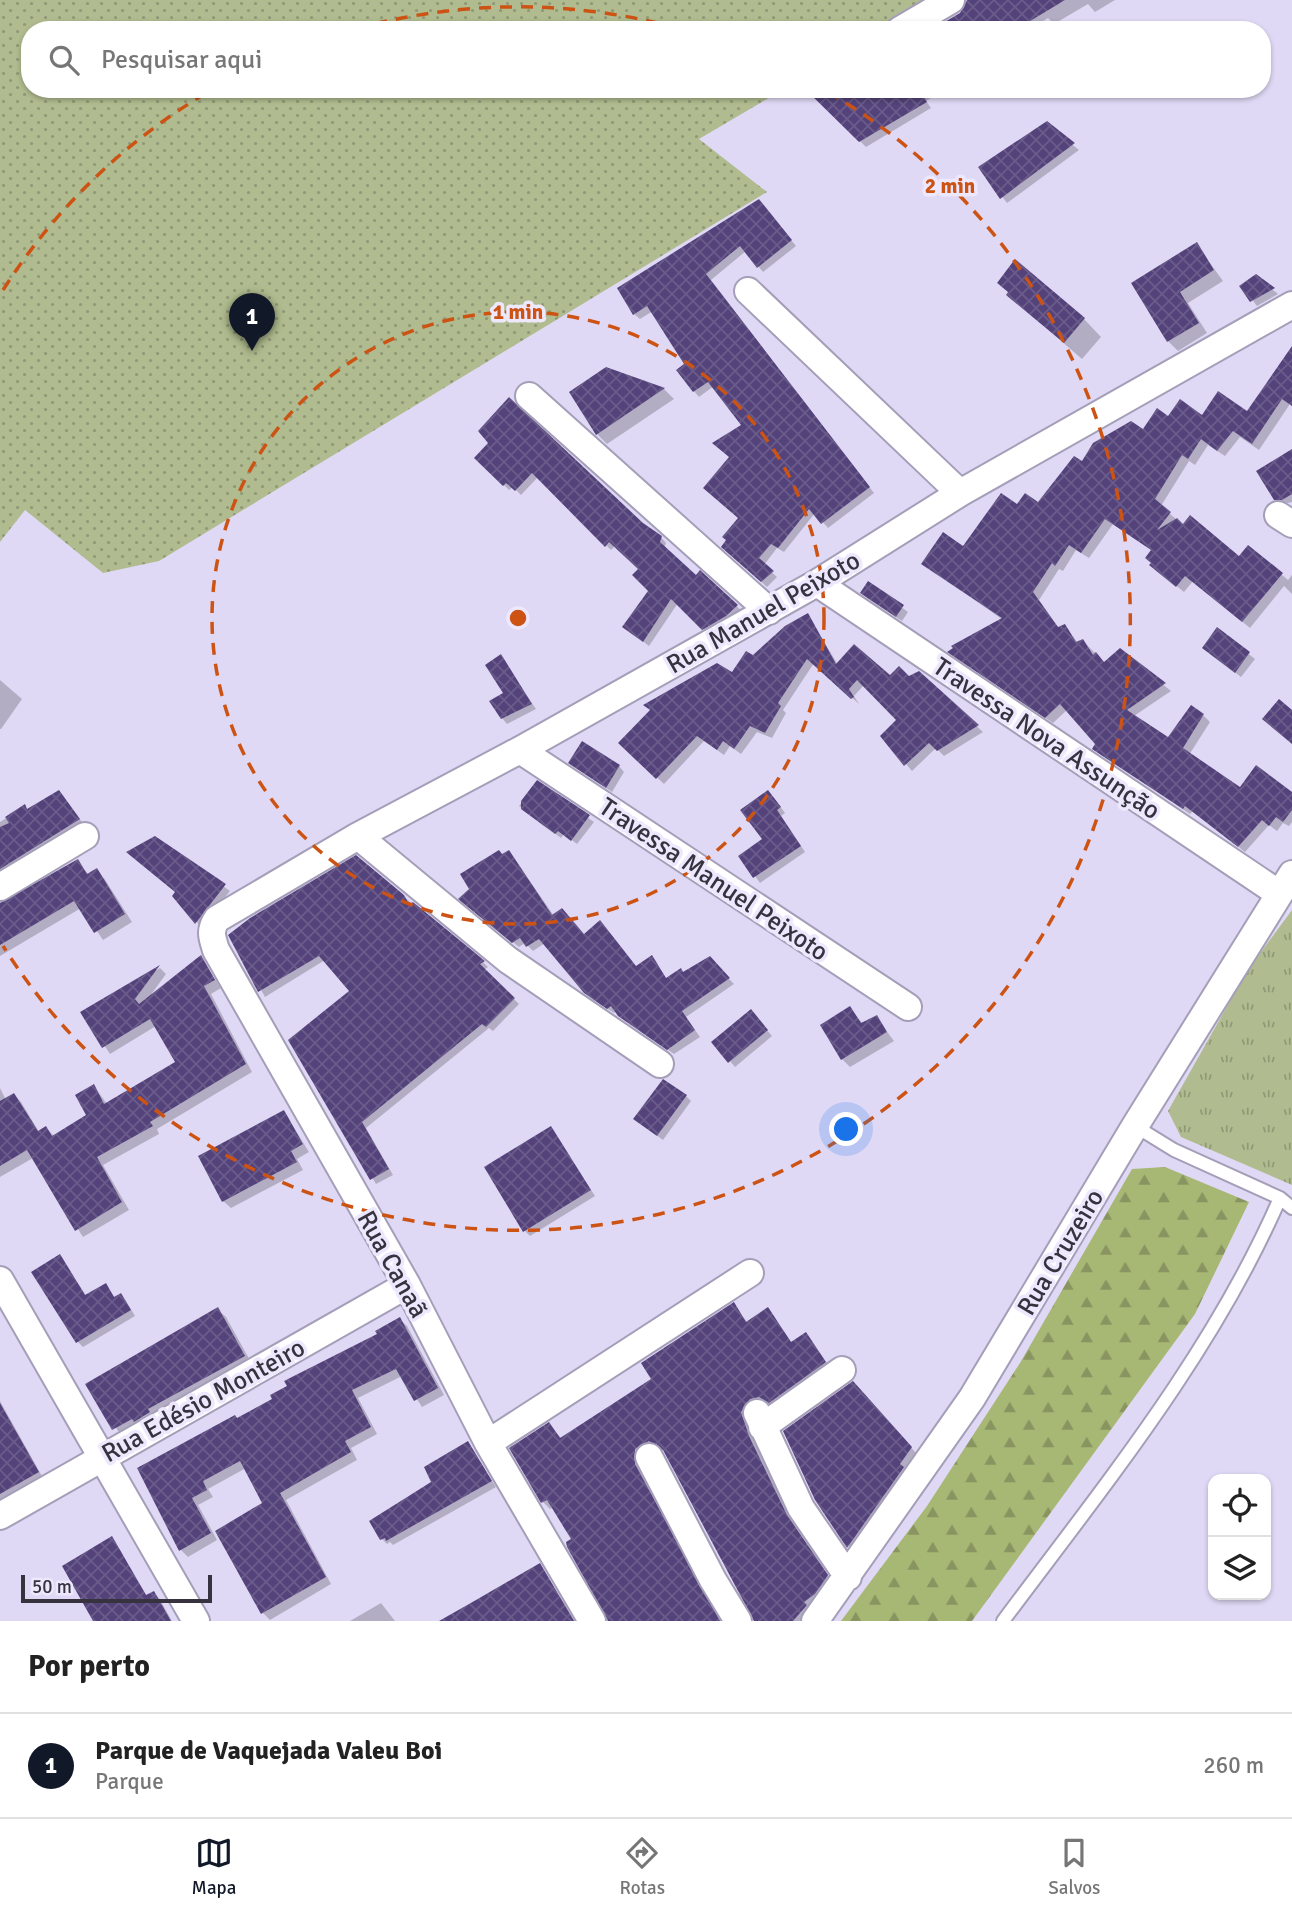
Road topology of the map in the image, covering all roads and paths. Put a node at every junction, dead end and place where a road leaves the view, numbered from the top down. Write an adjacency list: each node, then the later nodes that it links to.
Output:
1 (951, 0): 2 (street)
2 (915, 21)
3 (748, 291): 6 (street)
4 (1292, 305): 6 (street, Rua Manuel Peixoto)
5 (528, 396): 8 (street)
6 (960, 493): 7 (street, Rua Manuel Peixoto)
7 (817, 583): 8 (street, Rua Manuel Peixoto); 12 (street, Travessa Nova Assunção)
8 (769, 611): 9 (street, Rua Manuel Peixoto)
9 (520, 750): 11 (street, Rua Manuel Peixoto); 15 (street, Travessa Manuel Peixoto)
10 (85, 836): 13 (street)
11 (358, 836): 14 (street, Rua Manuel Peixoto); 16 (street)
12 (1285, 883): 17 (street, Rua Cruzeiro)
13 (0, 887)
14 (231, 912): 22 (street, Rua Canaã)
15 (908, 1007)
16 (660, 1064)
17 (1135, 1126): 18 (lane); 28 (street, Rua Cruzeiro)
18 (1280, 1199): 19 (lane); 33 (lane)
19 (1292, 1208)
20 (750, 1273): 24 (street)
21 (0, 1280): 25 (street)
22 (407, 1285): 24 (street, Rua Canaã); 25 (street, Rua Edésio Monteiro)
23 (842, 1370): 28 (street)
24 (488, 1443): 30 (street, Rua Canaã)
25 (102, 1457): 27 (street, Rua Edésio Monteiro); 29 (street)
26 (649, 1457): 31 (street)
27 (0, 1516)
28 (848, 1577): 32 (street, Rua Cruzeiro)
29 (196, 1621)
30 (592, 1621)
31 (738, 1621)
32 (815, 1621)
33 (1003, 1621)

